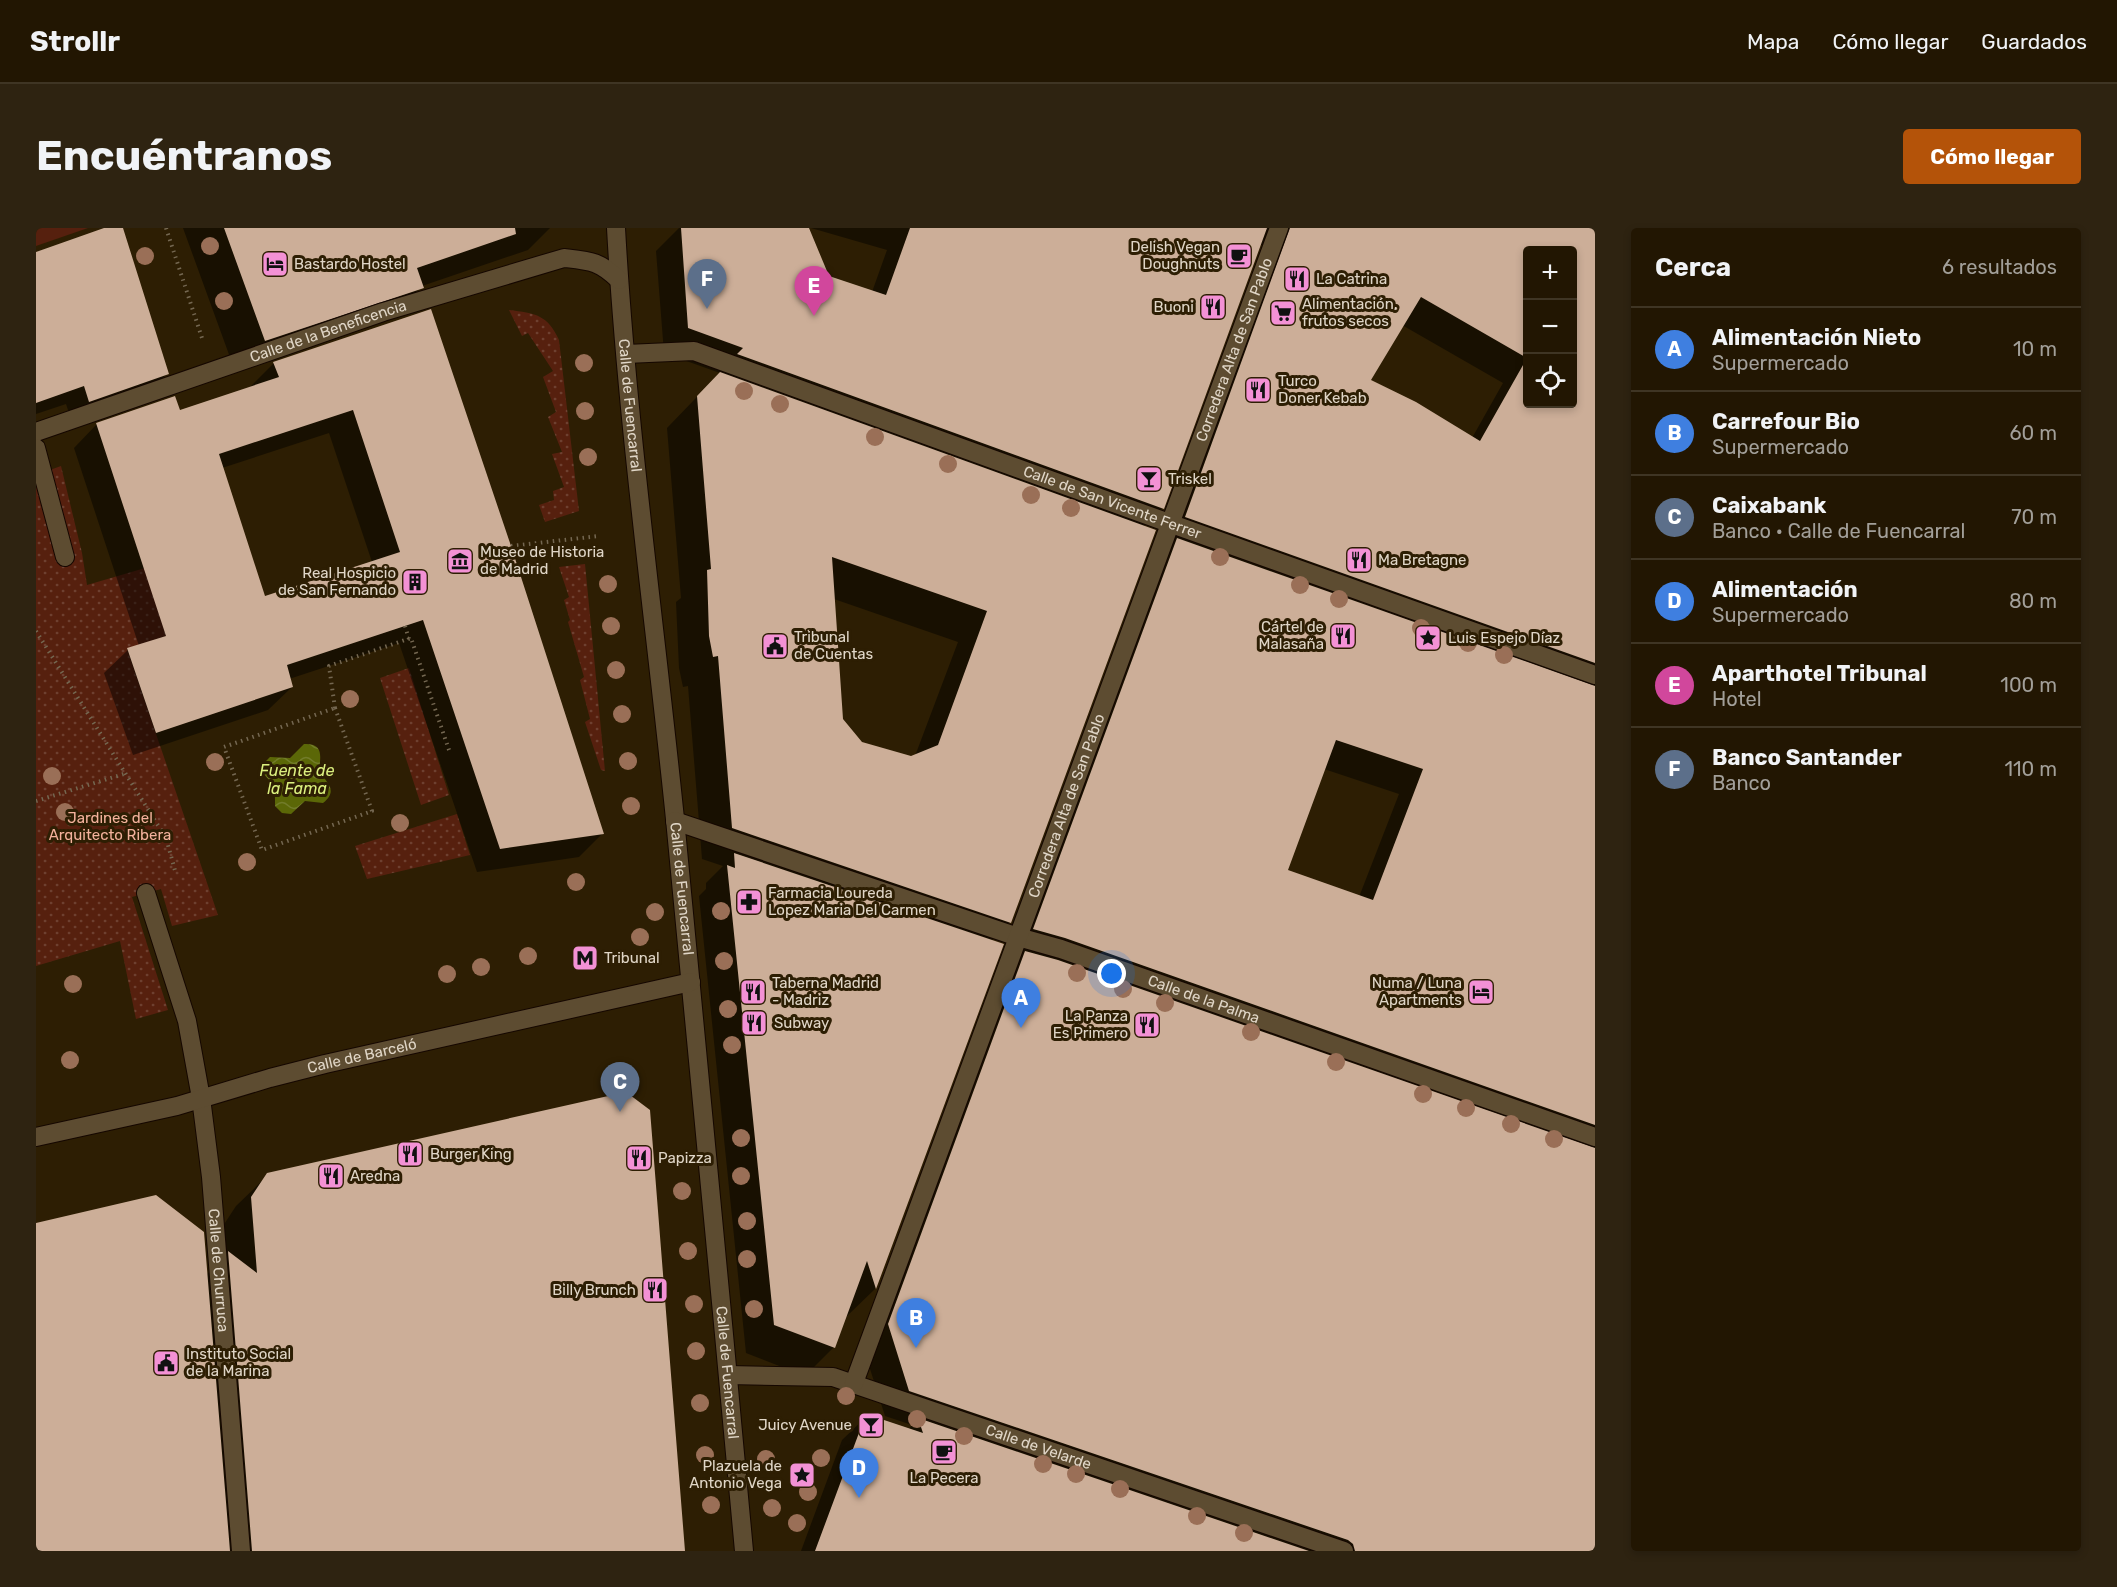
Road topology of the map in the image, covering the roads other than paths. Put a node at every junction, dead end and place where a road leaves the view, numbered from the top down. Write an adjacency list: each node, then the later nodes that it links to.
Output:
1 (616, 228): 3 (street, Calle de Fuencarral)
2 (1280, 228): 7 (street, Corredera Alta de San Pablo)
3 (619, 280): 4 (street, Calle de Fuencarral); 5 (street, Calle de la Beneficencia)
4 (626, 354): 7 (street, Calle de San Vicente Ferrer); 10 (street, Calle de Fuencarral)
5 (36, 432)
6 (36, 448): 8 (street)
7 (1169, 523): 9 (street, Calle de San Vicente Ferrer); 12 (street, Corredera Alta de San Pablo)
8 (65, 557)
9 (1595, 675)
10 (675, 821): 12 (street, Calle de la Palma); 13 (street, Calle de Fuencarral)
11 (146, 893): 14 (street, Calle de Churruca)
12 (1018, 937): 16 (street, Calle de la Palma); 18 (street, Corredera Alta de San Pablo)
13 (691, 982): 14 (street, Calle de Barceló); 17 (street, Calle de Fuencarral)
14 (201, 1098): 15 (street, Calle de Barceló); 19 (street, Calle de Churruca)
15 (36, 1137)
16 (1595, 1137)
17 (728, 1375): 18 (street, Calle de Velarde); 20 (street, Calle de Fuencarral)
18 (854, 1383): 21 (street, Calle de Velarde)
19 (241, 1551)
20 (744, 1551)
21 (1344, 1551)

